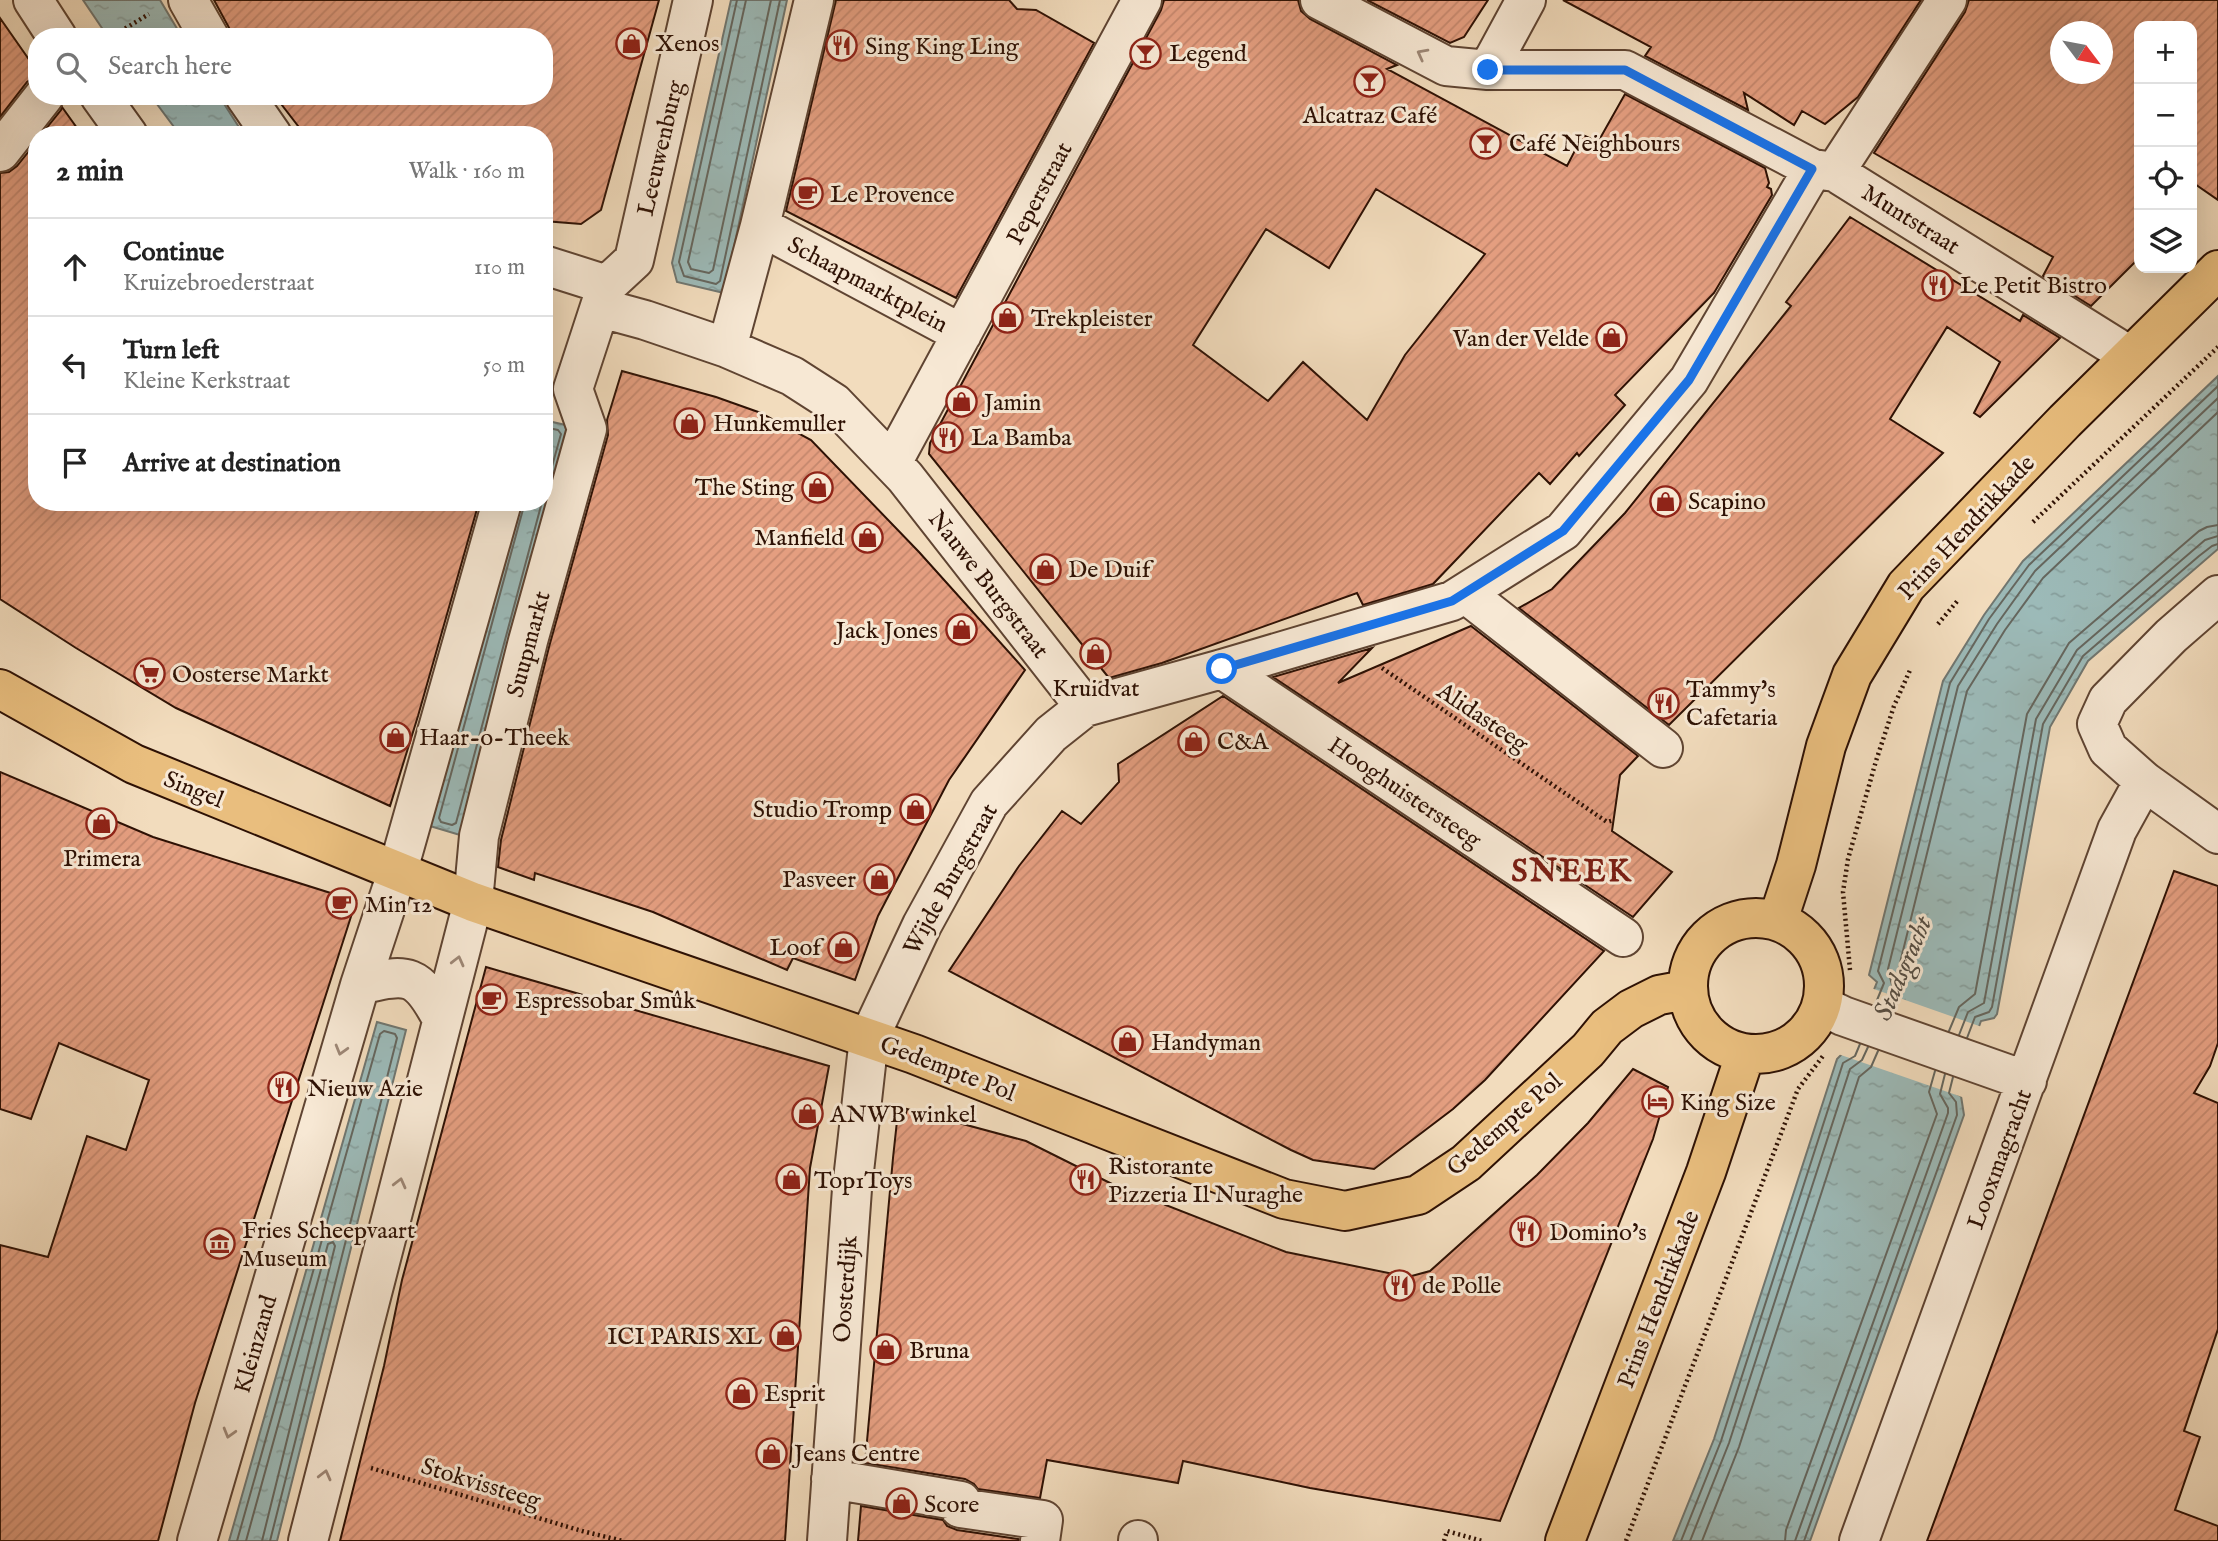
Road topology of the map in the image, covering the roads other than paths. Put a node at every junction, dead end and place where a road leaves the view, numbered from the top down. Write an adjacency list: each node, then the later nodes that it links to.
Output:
1 (33, 0): 9 (street)
2 (693, 0): 22 (street, Leeuwenburg)
3 (814, 0): 19 (street)
4 (1142, 0): 23 (street, Peperstraat)
5 (1320, 0): 11 (street, Muntstraat, one-way to 5)
6 (1525, 0): 11 (street)
7 (1947, 0): 18 (street)
8 (171, 5): 10 (street)
9 (51, 28)
10 (198, 28)
11 (1488, 70): 18 (street, Muntstraat)
12 (37, 105): 17 (street)
13 (106, 105): 15 (street)
14 (251, 105): 16 (street)
15 (122, 126)
16 (266, 126)
17 (0, 152)
18 (1824, 170): 25 (street, Muntstraat); 29 (street)
19 (760, 226): 23 (street, Schaapmarktplein); 24 (street, Schaapmarktplein)
20 (553, 270): 22 (street)
21 (2218, 270): 25 (main road, Prins Hendrikkade)
22 (604, 296): 24 (street); 26 (street)
23 (962, 334): 27 (street, Schaapmarktplein)
24 (727, 348): 27 (street)
25 (2130, 356): 39 (main road, Prins Hendrikkade)
26 (559, 385): 38 (street, Suupmarkt)
27 (892, 463): 33 (street, Nauwe Burgstraat)
28 (499, 511): 37 (street)
29 (1466, 594): 31 (street); 34 (street)
30 (2218, 595): 35 (street)
31 (1222, 669): 33 (street); 40 (street, Hooghuistersteeg)
32 (0, 689): 37 (main road, Singel)
33 (1085, 707): 45 (street, Wijde Burgstraat)
34 (1663, 748)
35 (2144, 780): 36 (street); 47 (street, Looxmagracht)
36 (2218, 834)
37 (398, 870): 38 (main road, Singel); 41 (street, Kleinzand)
38 (473, 902): 44 (street, one-way to 38); 45 (main road, Gedempte Pol)
39 (1778, 920): 42 (main road); 43 (main road)
40 (1623, 937)
41 (360, 985): 44 (street); 49 (street, Kleinzand, one-way to 49)
42 (1686, 990): 45 (main road, Gedempte Pol); 46 (main road)
43 (1838, 1013): 46 (main road); 47 (street)
44 (442, 1019): 50 (street, one-way to 44)
45 (869, 1038): 48 (street, Oosterdijk)
46 (1745, 1055): 53 (main road, Prins Hendrikkade)
47 (2027, 1081): 54 (street, Looxmagracht)
48 (831, 1479): 51 (street, Oosterdijk); 52 (street)
49 (197, 1541)
50 (309, 1541)
51 (827, 1541)
52 (1040, 1541)
53 (1565, 1541)
54 (1858, 1541)

